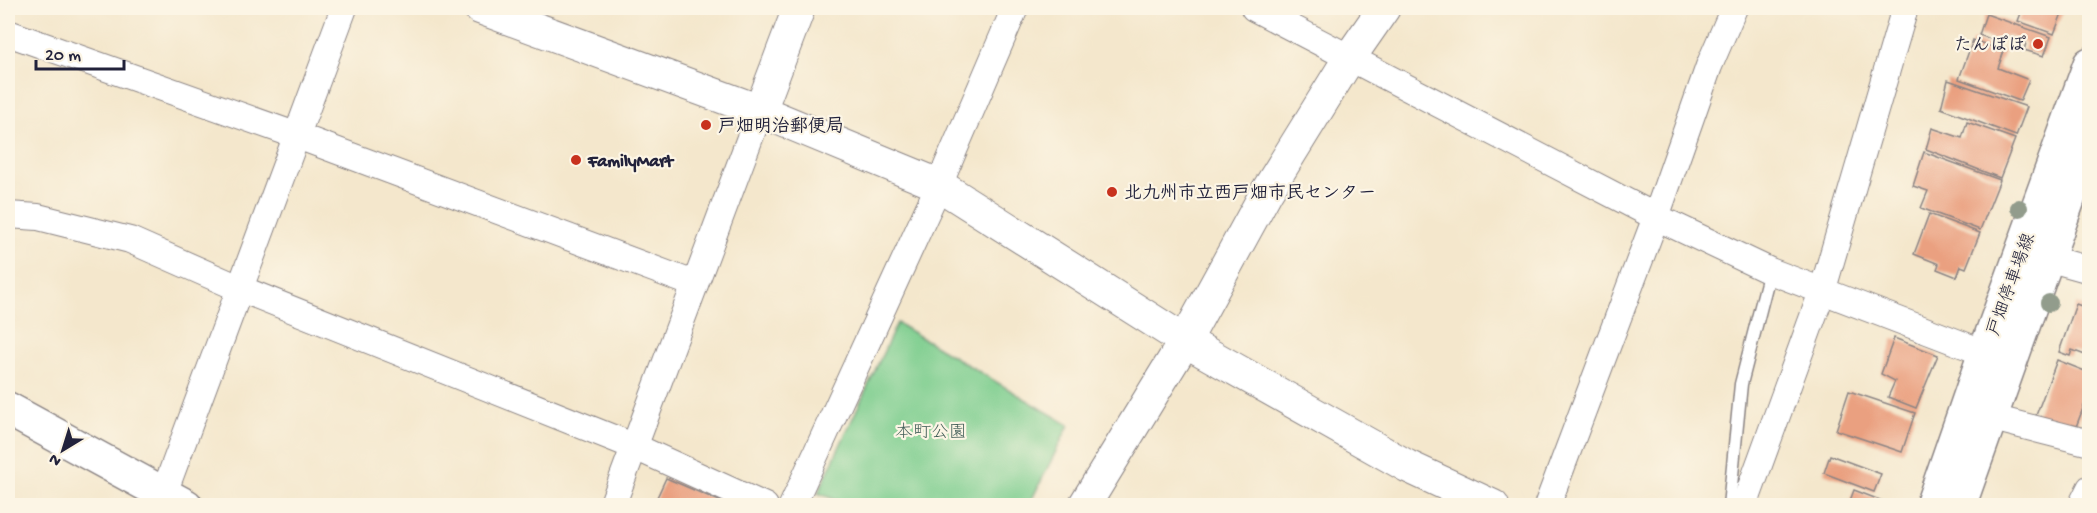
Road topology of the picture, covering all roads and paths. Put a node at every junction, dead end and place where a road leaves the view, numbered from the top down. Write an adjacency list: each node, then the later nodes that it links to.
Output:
1 (344, 8): 13 (street)
2 (480, 8): 12 (street)
3 (799, 8): 12 (street)
4 (1016, 8): 15 (street)
5 (1254, 8): 10 (street)
6 (1383, 8): 10 (street)
7 (1734, 8): 17 (street)
8 (1905, 8): 23 (street)
9 (8, 33): 13 (street)
10 (1350, 57): 17 (street); 24 (street)
11 (2090, 64): 25 (main road, 戸畑停車場線)
12 (760, 111): 15 (street); 21 (street)
13 (295, 135): 21 (street); 22 (street)
14 (2090, 138): 18 (main road, 戸畑停車場線)
15 (939, 186): 24 (street); 34 (street)
16 (8, 215): 22 (street)
17 (1656, 217): 20 (street); 37 (street)
18 (2047, 258): 19 (street); 27 (main road, 戸畑停車場線)
19 (2090, 270)
20 (1770, 271): 23 (street); 38 (lane)
21 (694, 284): 29 (street)
22 (241, 289): 29 (street); 31 (street)
23 (1822, 292): 25 (street); 39 (street)
24 (1185, 341): 35 (street); 36 (street)
25 (1985, 353): 40 (main road, 戸畑停車場線)
26 (8, 409): 31 (main road)
27 (1989, 417): 28 (street); 41 (main road, 戸畑停車場線)
28 (2090, 444)
29 (633, 446): 32 (street); 33 (street)
30 (2090, 488): 42 (street)
31 (175, 499)
32 (612, 506)
33 (765, 506)
34 (792, 506)
35 (1084, 506)
36 (1494, 506)
37 (1547, 506)
38 (1729, 506)
39 (1744, 506)
40 (1932, 506)
41 (1959, 506)
42 (2081, 506)

